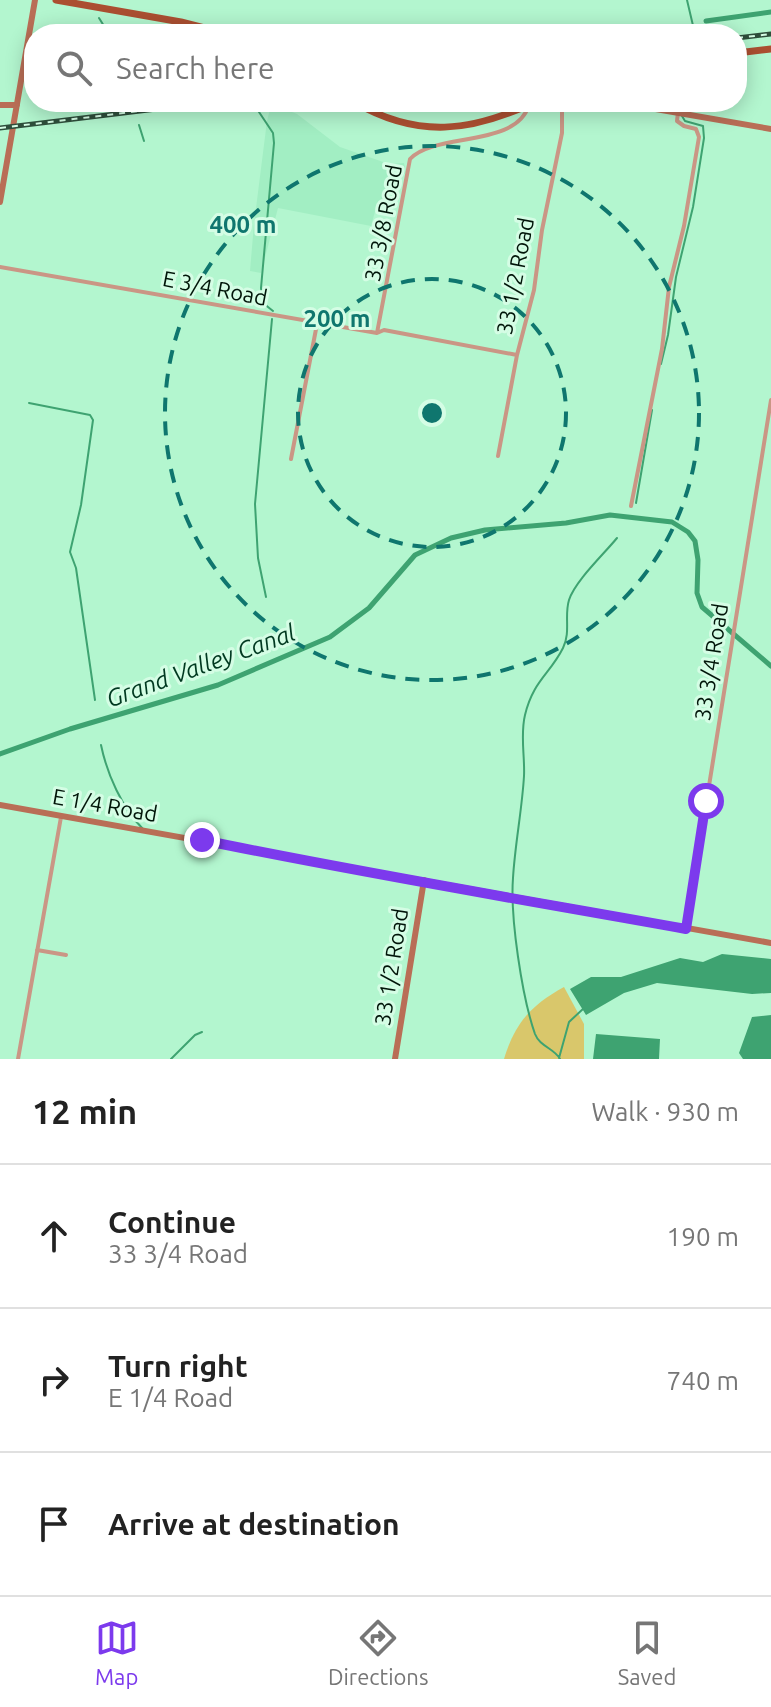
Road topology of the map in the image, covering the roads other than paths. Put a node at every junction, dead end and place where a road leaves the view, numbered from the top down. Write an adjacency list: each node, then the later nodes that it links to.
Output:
1 (35, 0): 3 (street)
2 (56, 0): 4 (main road)
3 (31, 24)
4 (189, 24)
5 (771, 49): 6 (main road)
6 (747, 52)
7 (24, 64): 9 (street)
8 (0, 105): 9 (street)
9 (17, 105): 16 (street)
10 (377, 112): 11 (main road)
11 (512, 112)
12 (528, 112): 20 (street, 33 3/8 Road)
13 (562, 112): 21 (street, 33 1/2 Road)
14 (678, 112): 15 (street); 25 (street)
15 (771, 129)
16 (2, 182): 17 (street)
17 (0, 202)
18 (0, 267): 19 (street, E 3/4 Road)
19 (317, 324): 20 (street, E 3/4 Road); 24 (street)
20 (377, 333): 21 (street, E 3/4 Road)
21 (517, 355): 23 (street, 33 1/2 Road)
22 (771, 400): 29 (street, 33 3/4 Road)
23 (498, 456)
24 (291, 459)
25 (631, 506)
26 (0, 805): 27 (street, E 1/4 Road)
27 (62, 815): 28 (street, E 1/4 Road); 31 (street)
28 (424, 880): 29 (street, E 1/4 Road); 34 (street, 33 1/2 Road)
29 (686, 929): 30 (street, E 1/4 Road)
30 (771, 943)
31 (37, 950): 32 (street); 33 (street)
32 (66, 955)
33 (18, 1059)
34 (395, 1059)

